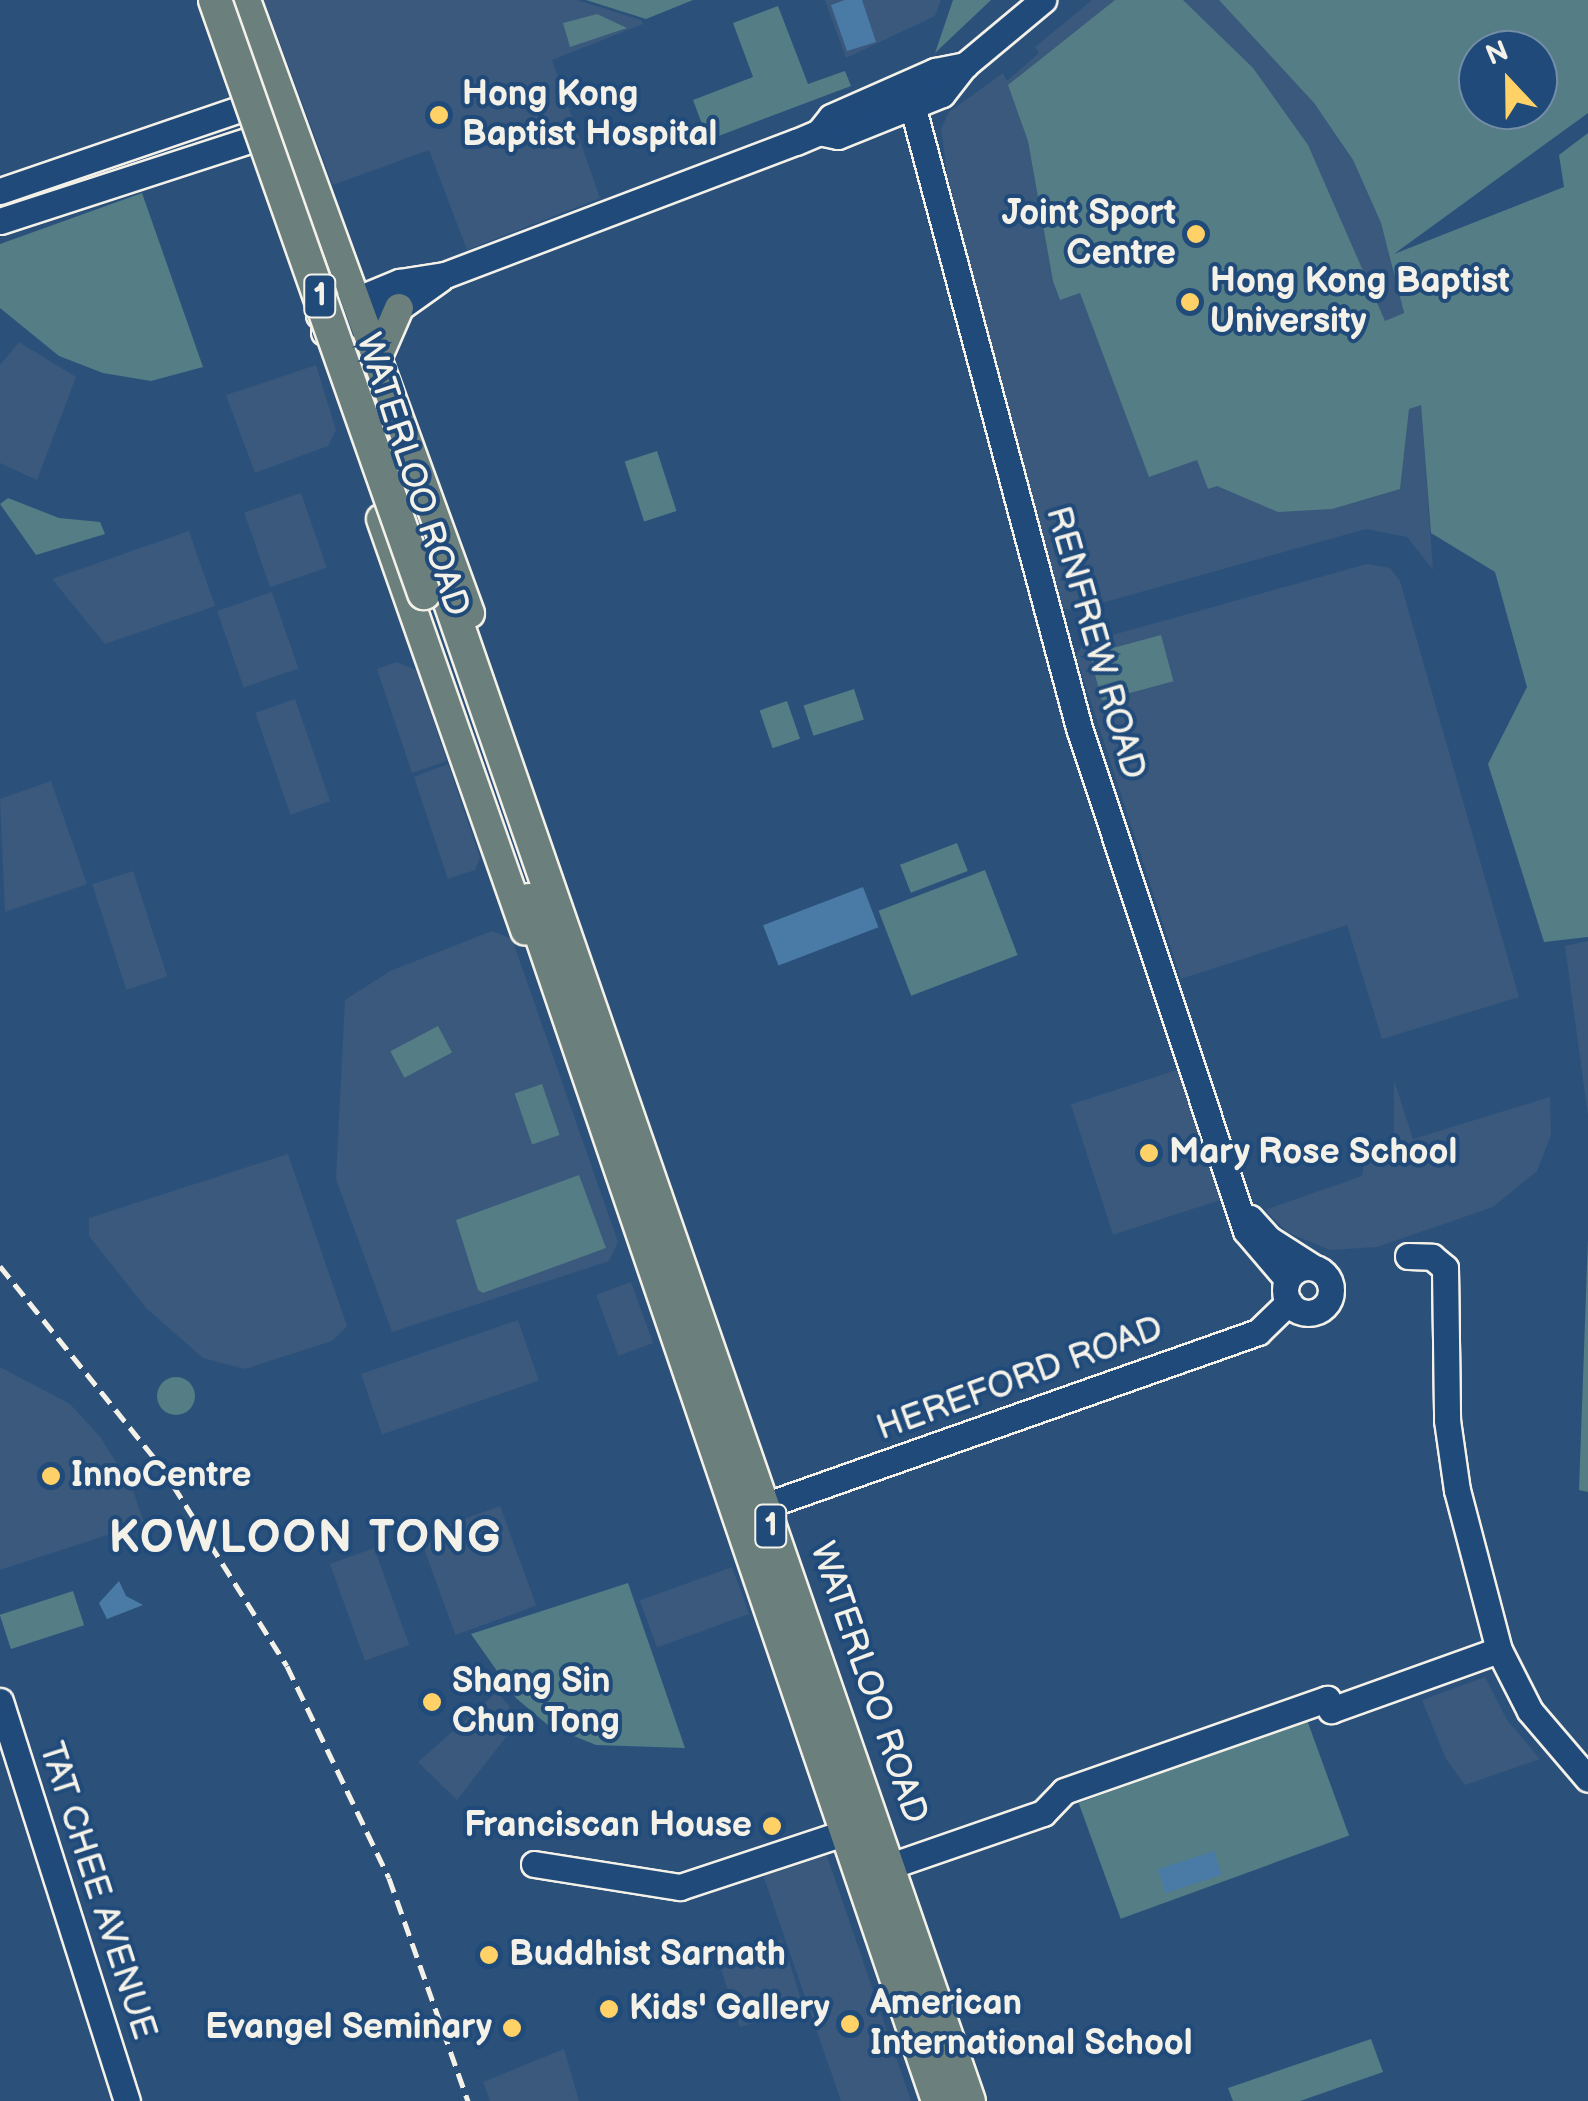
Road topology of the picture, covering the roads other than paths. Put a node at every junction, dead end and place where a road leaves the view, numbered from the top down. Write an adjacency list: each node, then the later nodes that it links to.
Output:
1 (203, 0): 8 (main road, WATERLOO ROAD)
2 (215, 0): 20 (highway, WATERLOO ROAD / 1, bridge)
3 (235, 0): 20 (highway, WATERLOO ROAD / 1)
4 (246, 0): 6 (main road, WATERLOO ROAD)
5 (1043, 0): 7 (street)
6 (282, 94): 8 (street); 9 (main road, WATERLOO ROAD)
7 (911, 97): 13 (street); 22 (street, RENFREW ROAD)
8 (244, 108): 10 (main road, WATERLOO ROAD); 11 (street)
9 (292, 126): 10 (street); 15 (main road, WATERLOO ROAD)
10 (253, 139): 12 (street); 16 (main road, WATERLOO ROAD)
11 (0, 190): 12 (street)
12 (5, 220)
13 (445, 275): 14 (street); 15 (street)
14 (399, 308): 15 (street); 17 (main road)
15 (357, 310): 16 (street); 17 (main road, WATERLOO ROAD)
16 (321, 324): 19 (main road, WATERLOO ROAD)
17 (379, 354): 18 (main road, WATERLOO ROAD)
18 (404, 419): 19 (main road); 21 (main road, WATERLOO ROAD)
19 (354, 433): 21 (main road, WATERLOO ROAD)
20 (434, 590): 21 (highway, WATERLOO ROAD / 1)
21 (562, 961): 26 (highway, WATERLOO ROAD / 1); 27 (highway, WATERLOO ROAD / 1)
22 (1243, 1210): 24 (street, RENFREW ROAD); 25 (street, RENFREW ROAD)
23 (1408, 1256): 28 (street)
24 (1312, 1267): 25 (street, HEREFORD ROAD); 25 (street)
25 (1288, 1291): 26 (street, HEREFORD ROAD)
26 (764, 1506): 27 (highway); 33 (highway, WATERLOO ROAD / 1)
27 (747, 1535): 31 (highway, WATERLOO ROAD / 1)
28 (1499, 1650): 30 (street); 33 (street)
29 (0, 1701): 35 (street, TAT CHEE AVENUE)
30 (1588, 1779)
31 (846, 1832): 32 (street); 33 (street); 34 (highway, WATERLOO ROAD / 1)
32 (534, 1864)
33 (890, 1866): 34 (highway); 37 (highway, WATERLOO ROAD / 1)
34 (870, 1905): 36 (highway, WATERLOO ROAD / 1)
35 (127, 2101)
36 (938, 2101)
37 (969, 2101)

